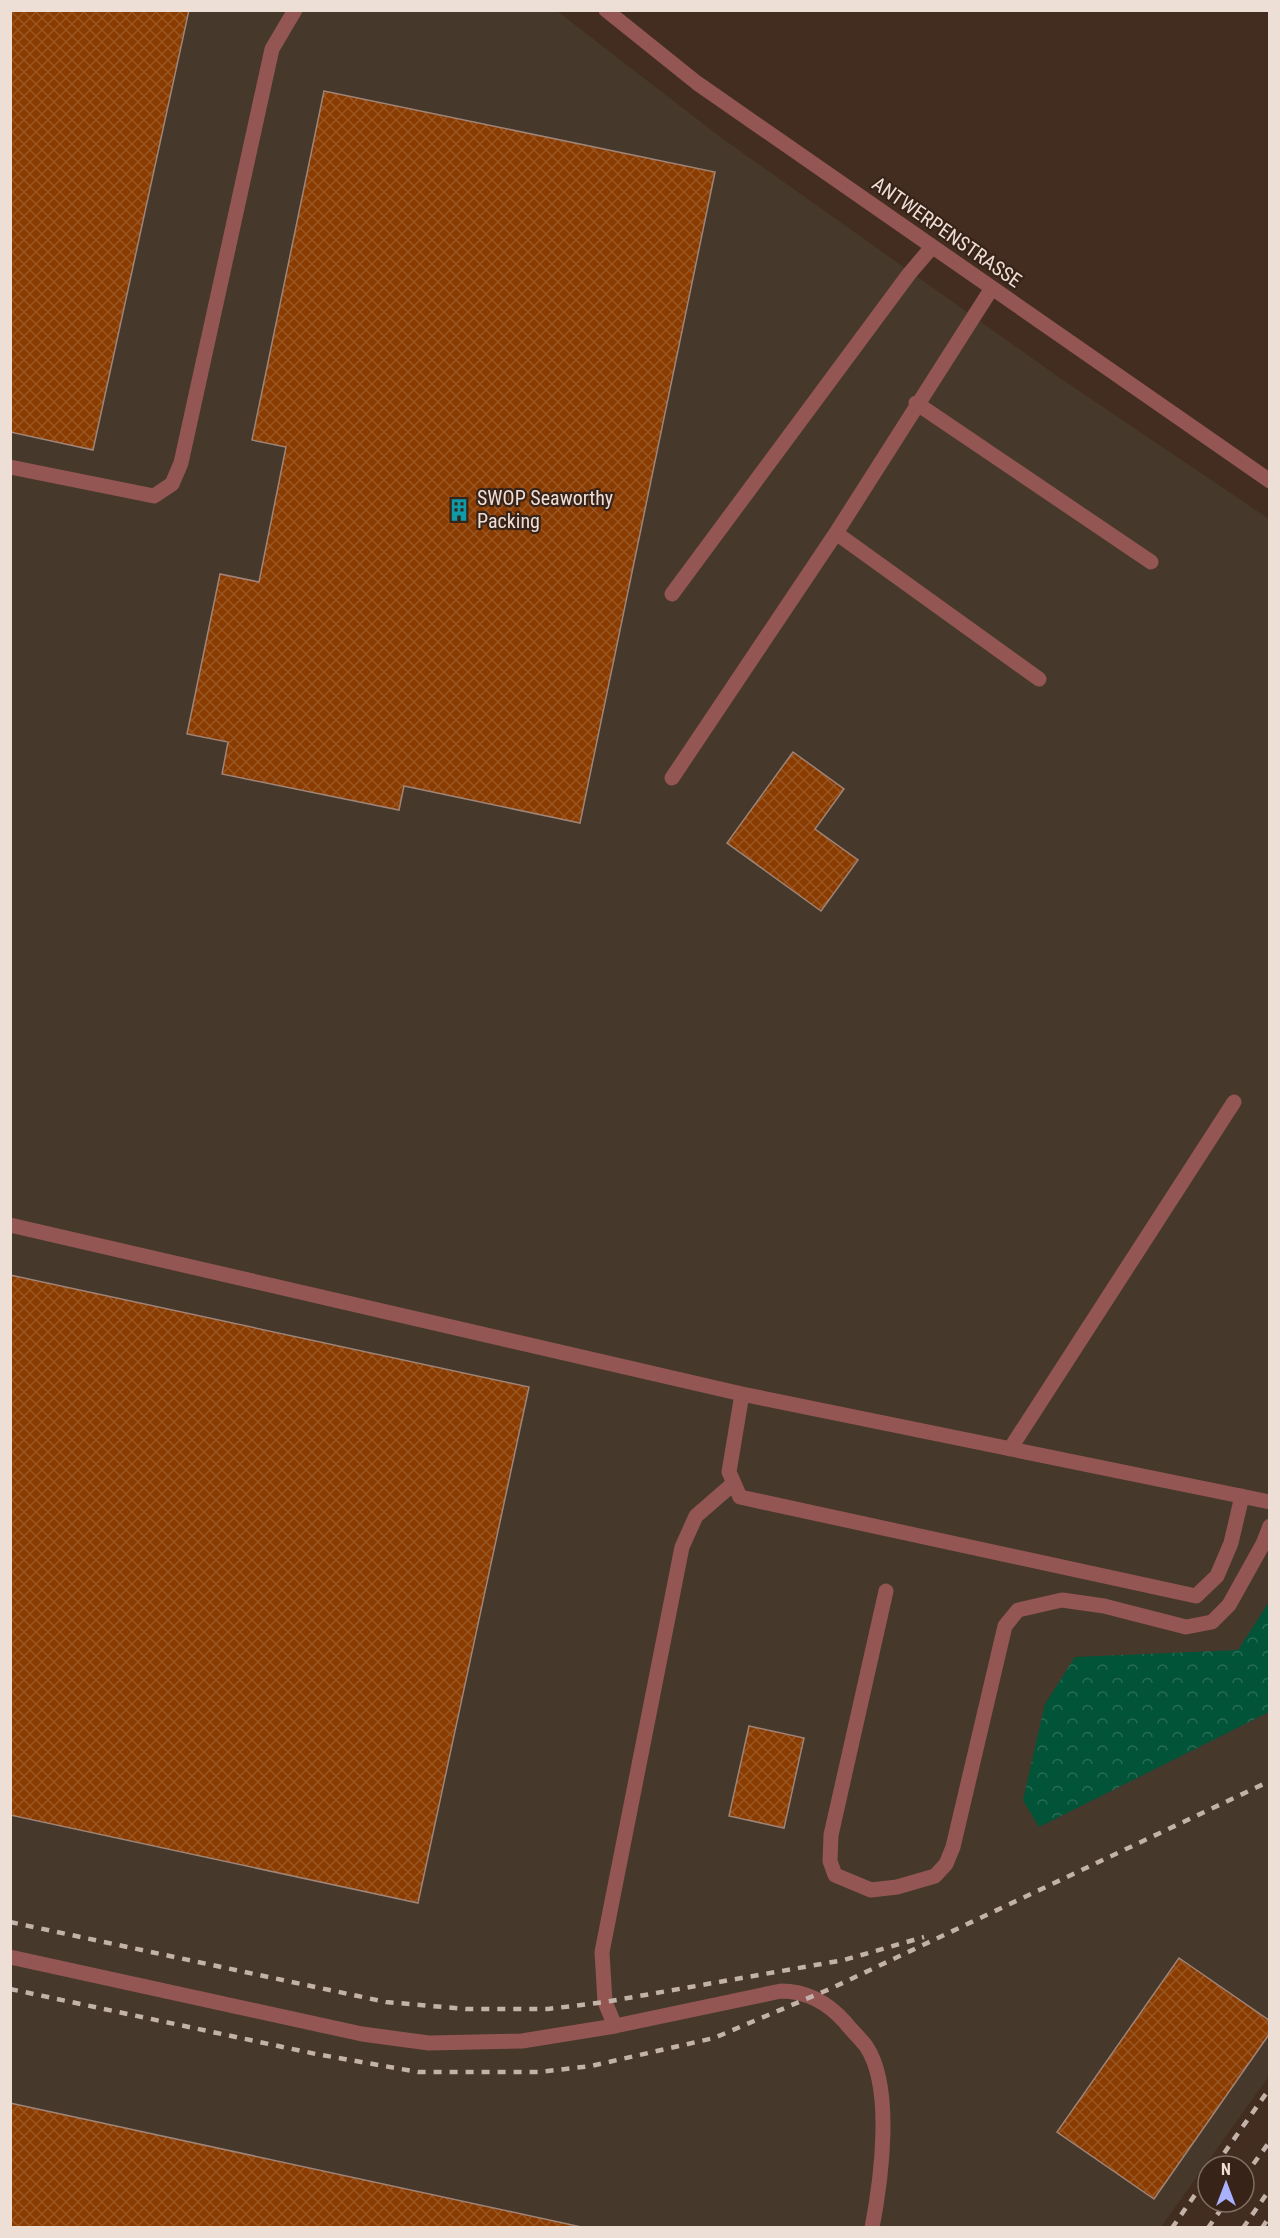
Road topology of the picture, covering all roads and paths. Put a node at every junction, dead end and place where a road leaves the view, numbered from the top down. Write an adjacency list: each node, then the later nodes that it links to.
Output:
1 (295, 10): 6 (street)
2 (606, 10): 3 (street, ANTWERPENSTRASSE)
3 (932, 247): 4 (street, ANTWERPENSTRASSE); 10 (street)
4 (992, 288): 5 (street); 7 (street, ANTWERPENSTRASSE)
5 (916, 404): 8 (street); 9 (street)
6 (10, 467)
7 (1269, 481)
8 (836, 534): 11 (street); 12 (street)
9 (1151, 562)
10 (672, 594)
11 (1039, 679)
12 (672, 778)
13 (1234, 1101): 16 (street)
14 (10, 1226): 15 (street)
15 (742, 1394): 16 (street); 17 (street)
16 (1010, 1449): 18 (street)
17 (734, 1483): 18 (street); 23 (street)
18 (1242, 1496): 19 (street)
19 (1269, 1502)
20 (1269, 1526): 21 (street)
21 (886, 1591)
22 (10, 1957): 23 (street)
23 (615, 2026): 24 (street)
24 (872, 2228)

